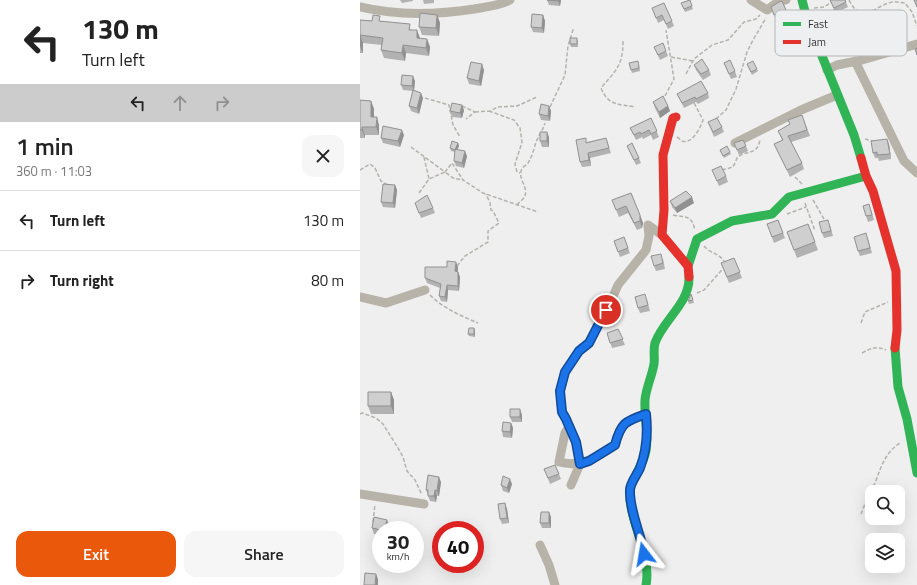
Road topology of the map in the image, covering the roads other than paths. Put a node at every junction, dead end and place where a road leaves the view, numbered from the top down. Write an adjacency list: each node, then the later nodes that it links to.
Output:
1 (510, 0): 4 (street)
2 (751, 0): 3 (street)
3 (786, 0)
4 (360, 7)
5 (917, 44): 6 (street)
6 (907, 47)
7 (822, 56): 10 (street)
8 (874, 56): 9 (street)
9 (856, 61): 10 (street); 14 (street)
10 (827, 70): 11 (street)
11 (837, 95): 13 (street); 15 (street)
12 (676, 117): 16 (street)
13 (735, 143)
14 (917, 173)
15 (866, 176): 17 (street); 23 (street)
16 (662, 235): 17 (street); 21 (street)
17 (688, 266): 20 (street)
18 (425, 290): 19 (street)
19 (360, 297)
20 (646, 414): 22 (street); 29 (street)
21 (569, 427): 22 (street); 22 (street)
22 (580, 464): 24 (street)
23 (917, 473)
24 (571, 485)
25 (360, 494): 26 (street)
26 (424, 504)
27 (540, 545): 28 (street)
28 (555, 585)
29 (646, 585)

